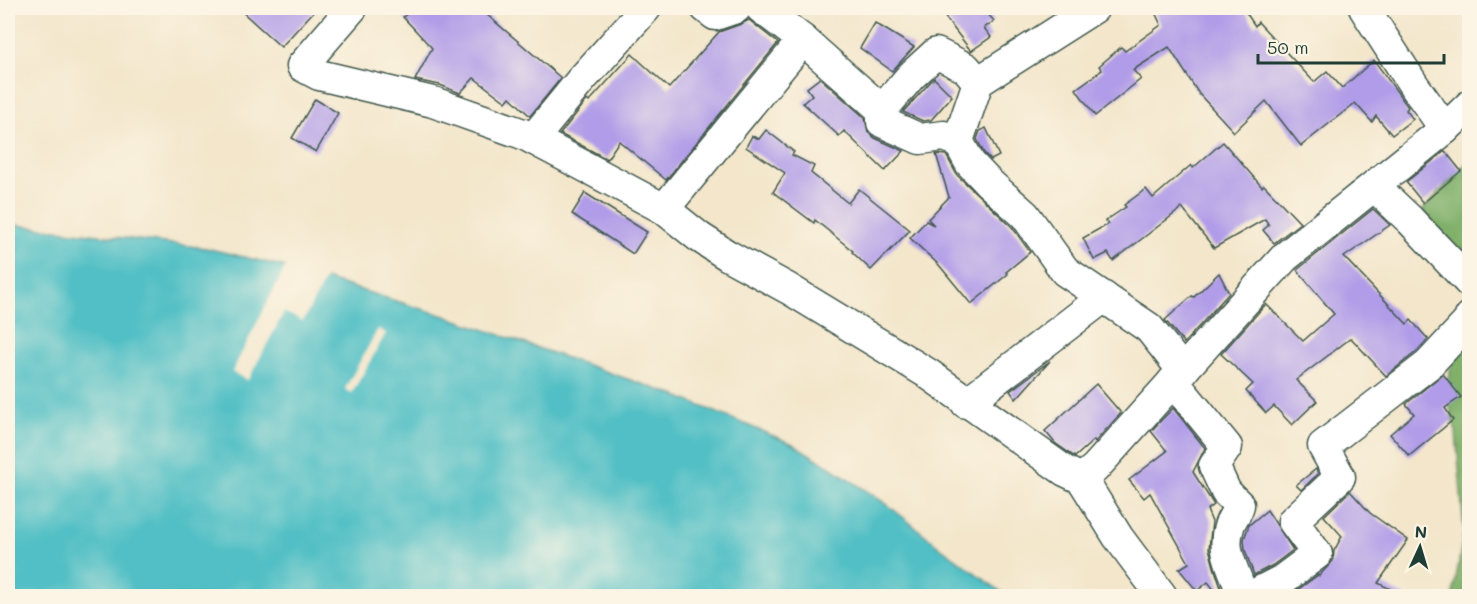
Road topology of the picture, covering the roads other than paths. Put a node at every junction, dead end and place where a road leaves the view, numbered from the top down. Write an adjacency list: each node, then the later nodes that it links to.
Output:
1 (352, 8): 13 (street)
2 (646, 8): 13 (street)
3 (706, 8): 4 (street)
4 (736, 8)
5 (761, 8): 8 (street)
6 (1094, 8): 9 (street)
7 (1364, 8): 12 (street)
8 (803, 40): 11 (street); 16 (street)
9 (978, 82): 11 (street); 14 (street)
10 (1470, 105): 12 (street)
11 (882, 110): 14 (street)
12 (1445, 129): 15 (street)
13 (533, 139): 16 (street)
14 (958, 141): 18 (street)
15 (1374, 186): 17 (street); 20 (street)
16 (663, 209): 21 (street)
17 (1470, 283)
18 (1104, 297): 20 (street); 21 (street)
19 (1470, 317): 25 (street)
20 (1178, 376): 22 (street); 24 (street)
21 (966, 403): 22 (street)
22 (1082, 479): 23 (street)
23 (1162, 597)
24 (1242, 597)
25 (1251, 597)

